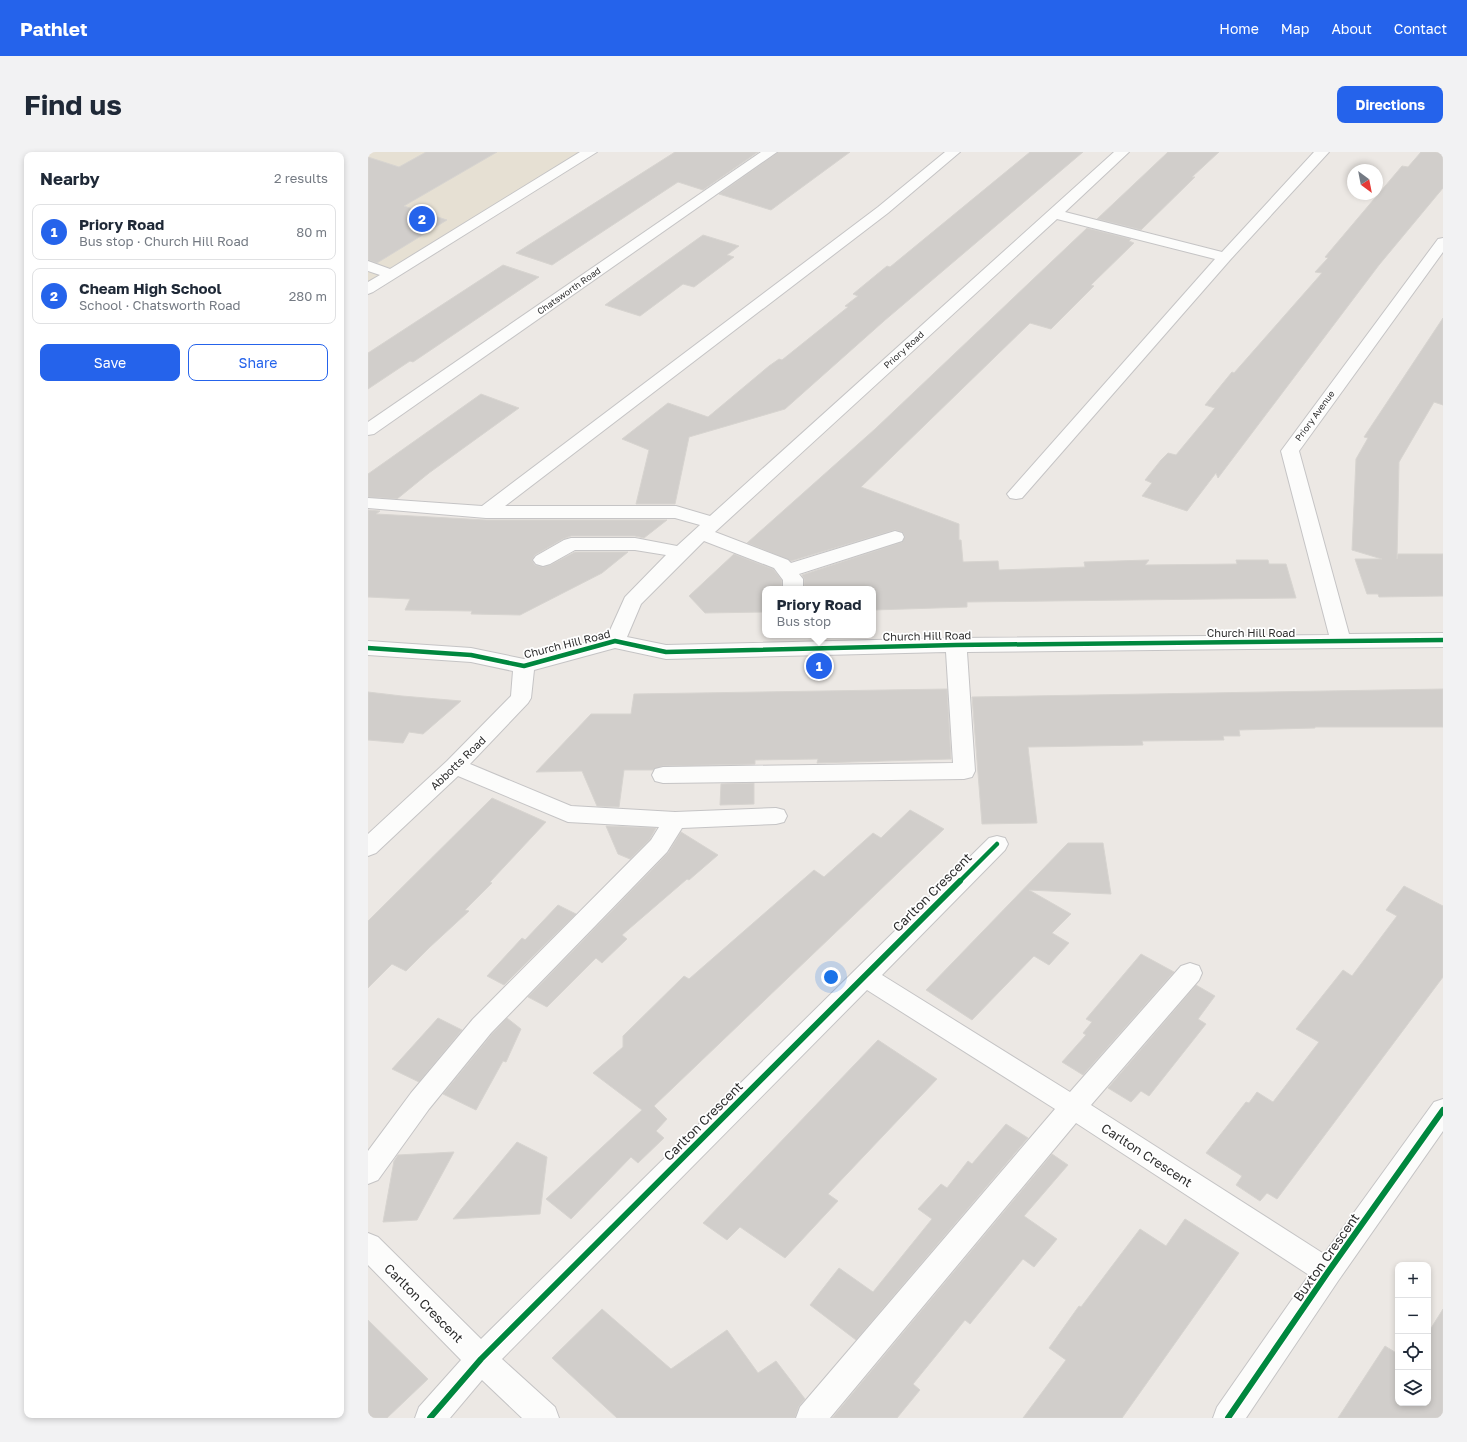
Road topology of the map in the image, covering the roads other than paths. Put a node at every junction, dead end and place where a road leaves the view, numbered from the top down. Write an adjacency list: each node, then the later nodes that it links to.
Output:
1 (590, 152): 10 (street)
2 (770, 152): 12 (street, Chatsworth Road)
3 (953, 152): 15 (street)
4 (1122, 152): 6 (street, Priory Road)
5 (1322, 152): 8 (street)
6 (1053, 213): 8 (street); 16 (street, Priory Road)
7 (1443, 242): 25 (street, Priory Avenue)
8 (1225, 258): 13 (street)
9 (368, 266): 10 (street)
10 (391, 274): 11 (street)
11 (368, 288)
12 (368, 430)
13 (1016, 494)
14 (368, 503): 15 (street)
15 (486, 512): 16 (street)
16 (707, 527): 18 (street, Priory Road); 20 (street)
17 (895, 537): 20 (street)
18 (680, 552): 19 (street); 23 (street, Priory Road)
19 (543, 560)
20 (787, 571): 21 (street)
21 (793, 586)
22 (1443, 640): 25 (street, Church Hill Road)
23 (615, 641): 24 (street, Church Hill Road); 28 (street, Church Hill Road)
24 (793, 642): 26 (street, Church Hill Road)
25 (1341, 642): 26 (street, Church Hill Road)
26 (956, 645): 30 (street)
27 (368, 648): 28 (street, Church Hill Road)
28 (524, 666): 29 (street, Abbotts Road)
29 (456, 766): 32 (street); 33 (street, Abbotts Road)
30 (663, 775)
31 (776, 816): 32 (street)
32 (675, 820): 39 (street)
33 (370, 842)
34 (996, 844): 36 (street, Carlton Crescent)
35 (1190, 973): 37 (street)
36 (864, 976): 37 (street, Carlton Crescent); 42 (street, Carlton Crescent)
37 (1073, 1107): 41 (street, Carlton Crescent); 45 (street)
38 (1443, 1110): 41 (street, Buxton Crescent)
39 (368, 1172)
40 (368, 1246): 42 (street, Carlton Crescent)
41 (1328, 1272): 46 (street, Buxton Crescent)
42 (481, 1360): 43 (street, Carlton Crescent); 44 (street, Carlton Crescent)
43 (430, 1418)
44 (544, 1418)
45 (811, 1418)
46 (1228, 1418)

